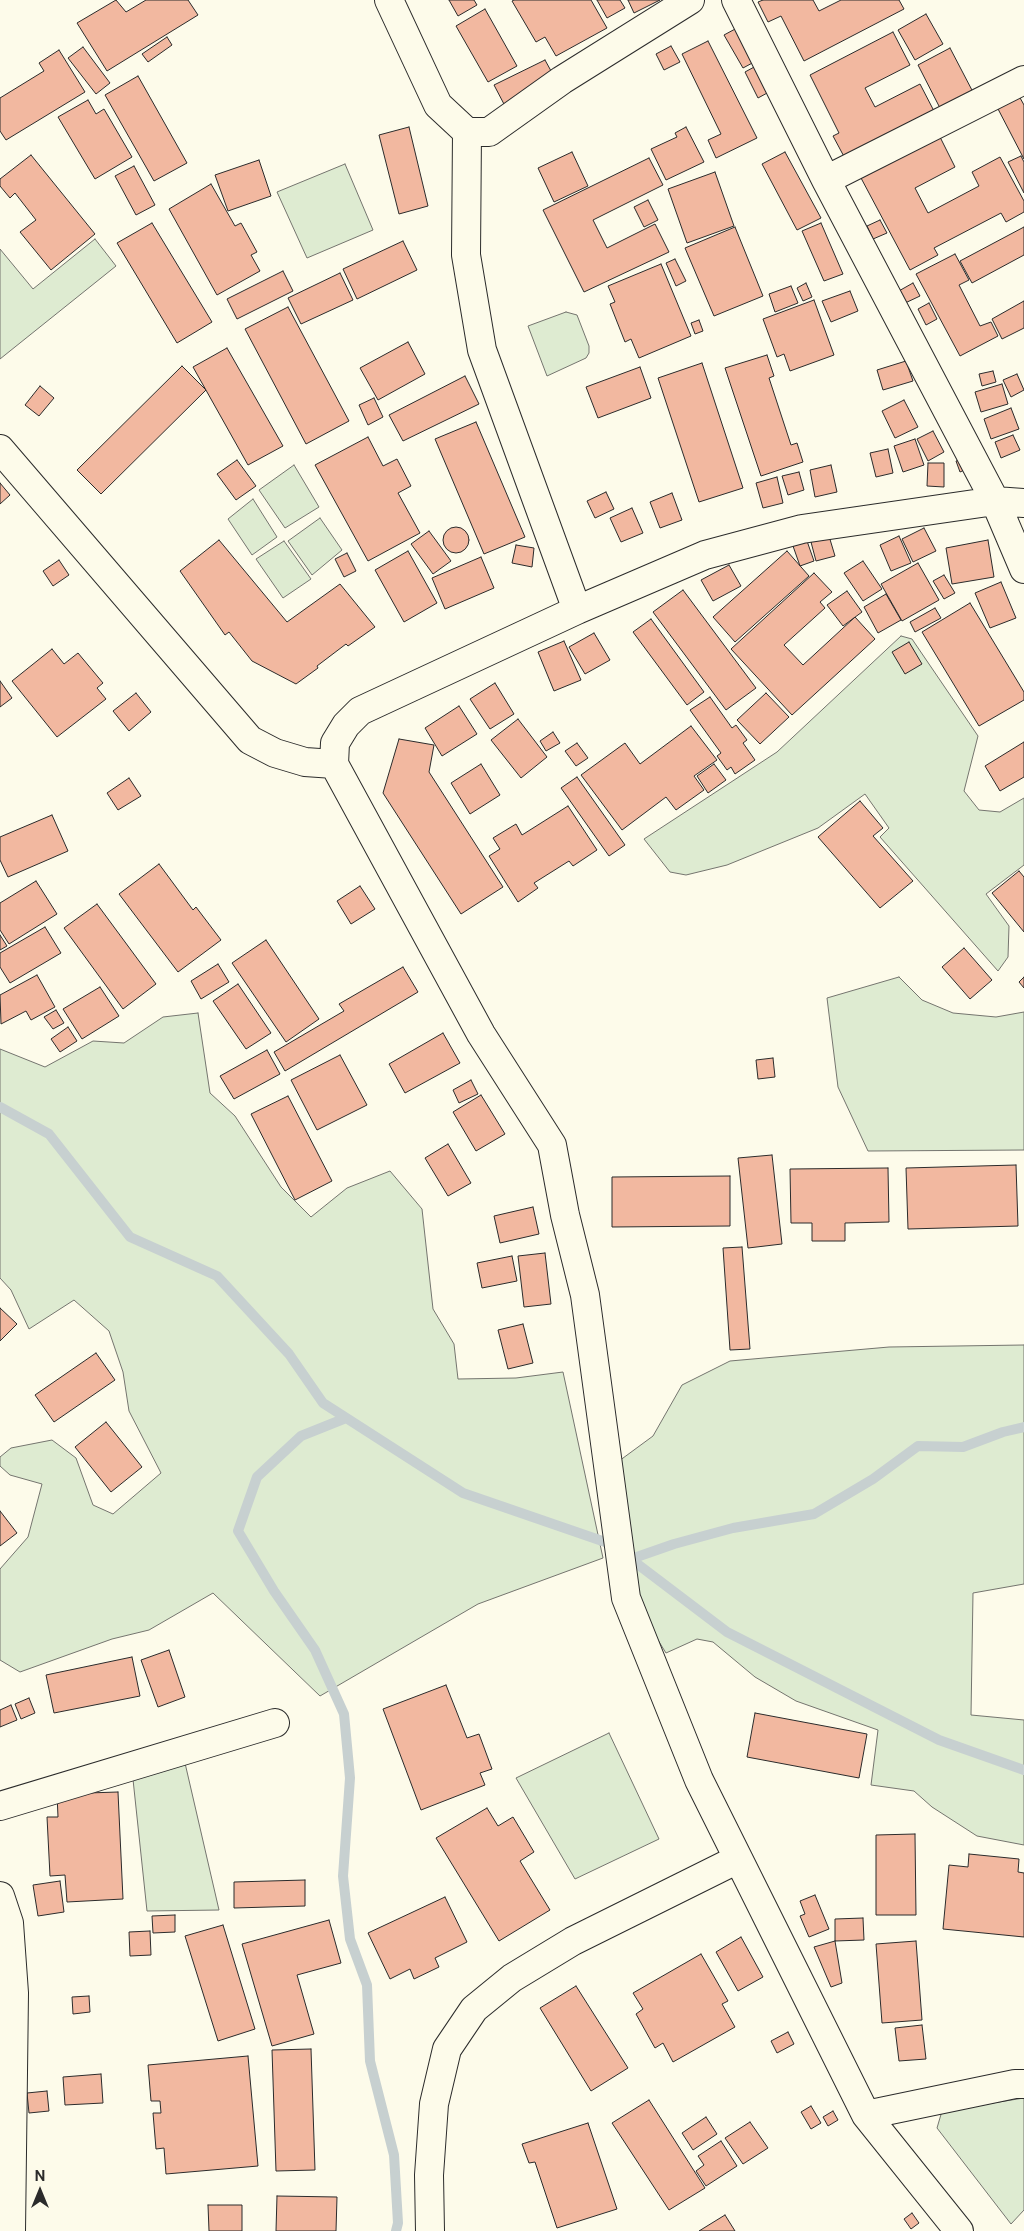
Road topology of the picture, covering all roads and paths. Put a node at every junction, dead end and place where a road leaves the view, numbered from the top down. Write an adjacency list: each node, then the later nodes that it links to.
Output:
1 (389, 0): 5 (street)
2 (690, 0): 5 (street)
3 (736, 0): 6 (street)
4 (1024, 80): 6 (street)
5 (467, 132): 11 (street)
6 (826, 180): 8 (street)
7 (0, 449): 12 (street)
8 (995, 501): 9 (street); 10 (street); 11 (street)
9 (1024, 503)
10 (1024, 570)
11 (577, 610): 12 (street)
12 (334, 764): 15 (street)
13 (275, 1723): 14 (street)
14 (0, 1806)
15 (738, 1859): 18 (street); 20 (street)
16 (0, 1896): 19 (street)
17 (1024, 2084): 18 (street)
18 (866, 2115): 21 (street)
19 (11, 2231)
20 (430, 2231)
21 (959, 2231)

